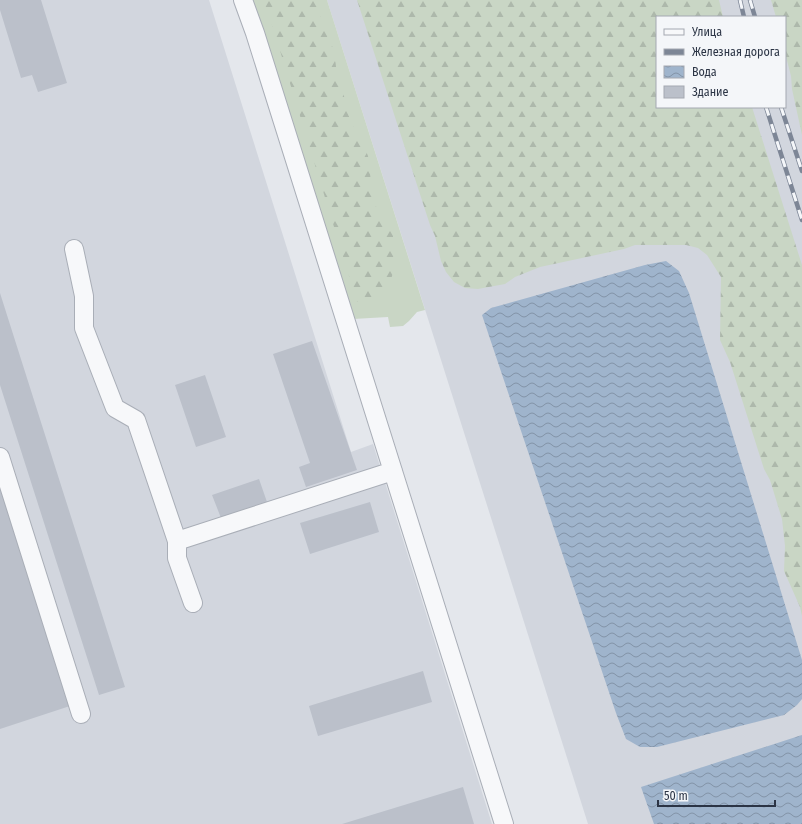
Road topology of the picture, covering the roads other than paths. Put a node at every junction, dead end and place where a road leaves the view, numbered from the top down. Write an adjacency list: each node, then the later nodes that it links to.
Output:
1 (243, 0): 4 (street)
2 (74, 249): 5 (street)
3 (0, 457): 7 (street)
4 (393, 471): 5 (street); 8 (street)
5 (177, 540): 6 (street)
6 (193, 603)
7 (81, 714)
8 (504, 824)

